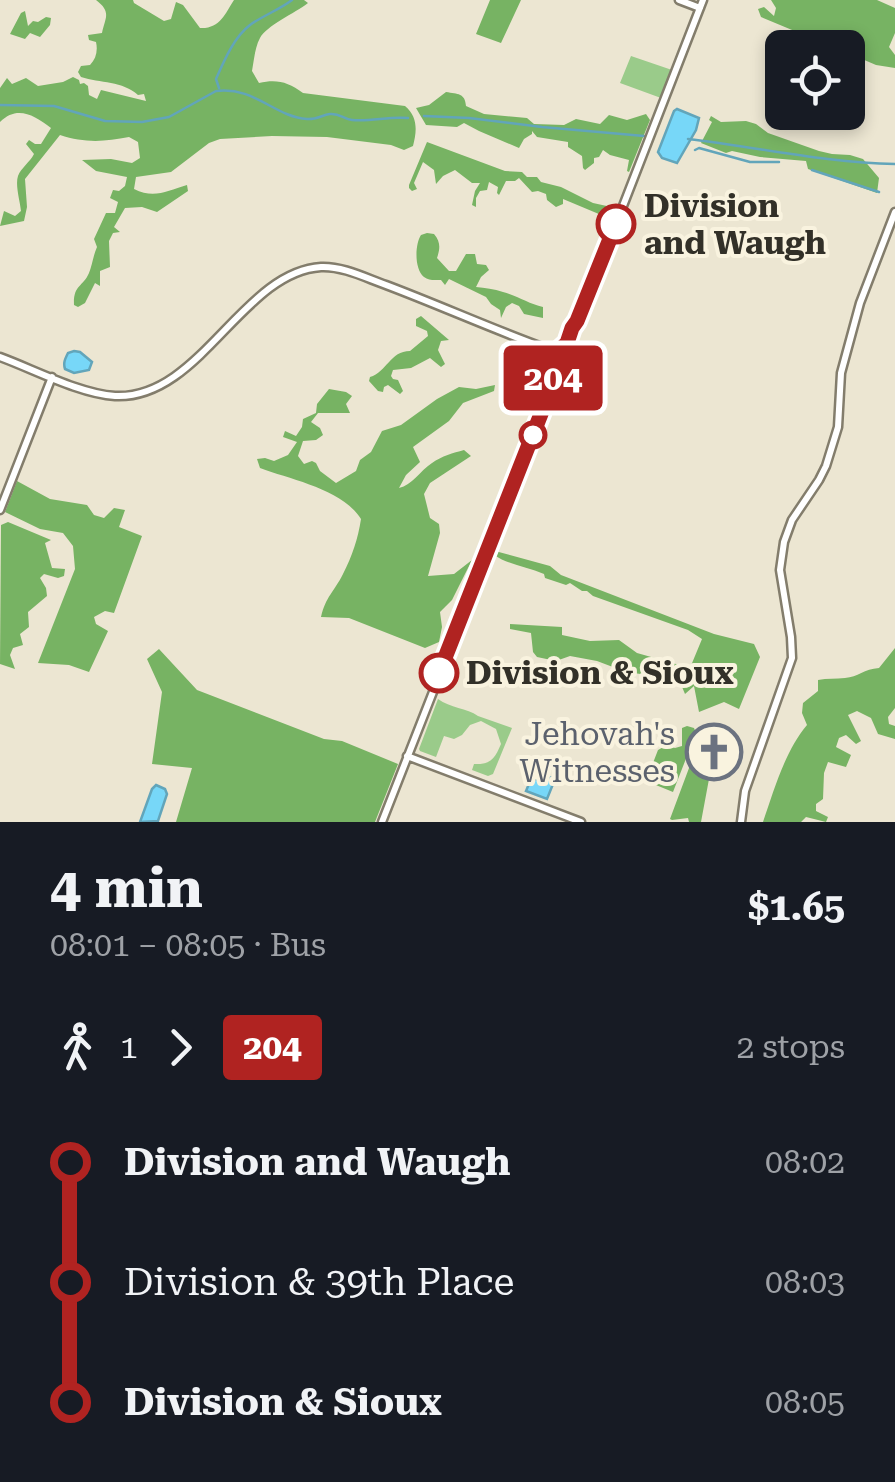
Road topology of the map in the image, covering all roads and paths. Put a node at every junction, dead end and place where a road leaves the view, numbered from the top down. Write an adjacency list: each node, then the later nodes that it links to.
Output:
1 (679, 0): 2 (street)
2 (701, 4): 4 (street)
3 (895, 212): 11 (street)
4 (562, 354): 6 (street); 8 (street)
5 (0, 356): 6 (street)
6 (52, 377): 7 (street)
7 (0, 510)
8 (407, 756): 9 (street); 10 (street)
9 (382, 822)
10 (582, 822)
11 (741, 822)

